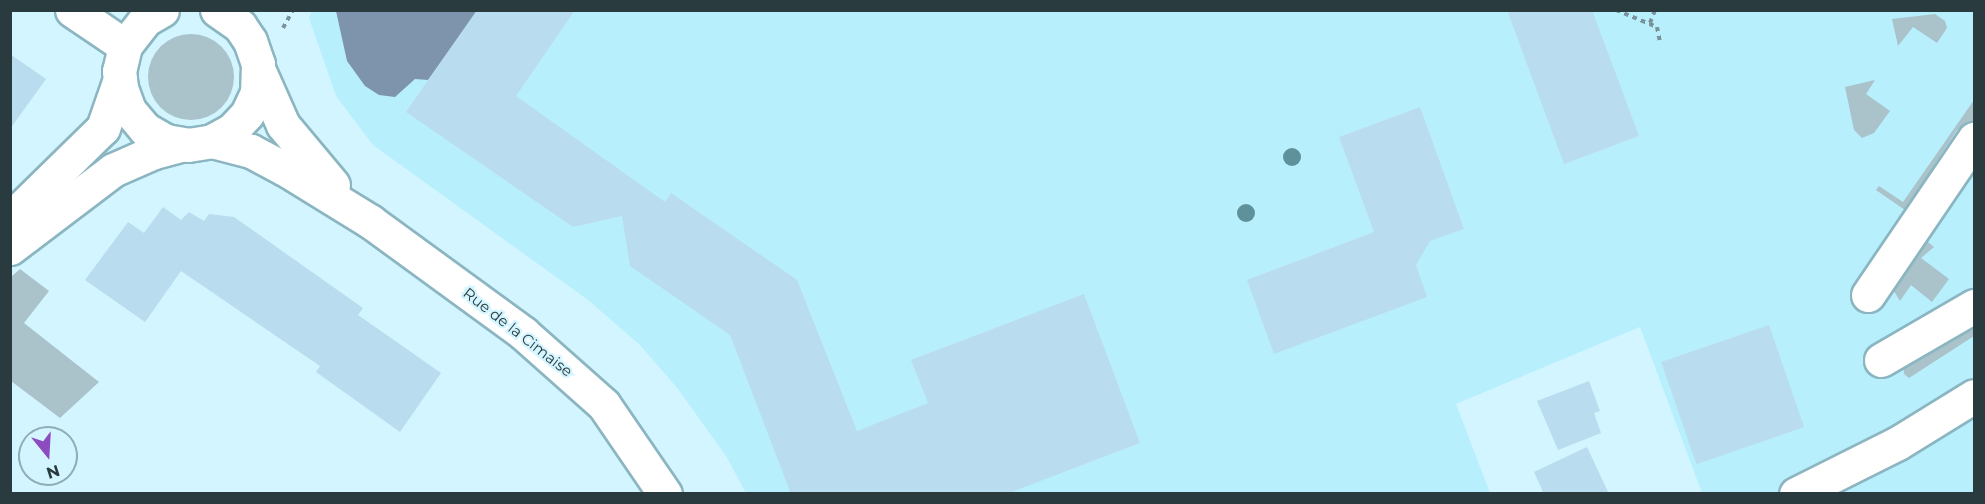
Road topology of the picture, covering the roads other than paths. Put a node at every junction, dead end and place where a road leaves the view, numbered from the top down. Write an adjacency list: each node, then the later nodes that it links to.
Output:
1 (72, 10): 5 (street)
2 (162, 10): 5 (street)
3 (217, 10): 4 (street)
4 (252, 41): 8 (street); 10 (street, Rue de la Cimaise)
5 (125, 46): 6 (street)
6 (120, 79): 8 (street, Rue de la Cimaise); 9 (street)
7 (1974, 139): 12 (street)
8 (197, 142): 10 (street, Rue de la Cimaise); 11 (street)
9 (10, 219)
10 (370, 222): 16 (street, Rue de la Cimaise)
11 (10, 248)
12 (1868, 295)
13 (1974, 306): 14 (street)
14 (1881, 360)
15 (1974, 396): 17 (street)
16 (666, 494)
17 (1796, 494)

